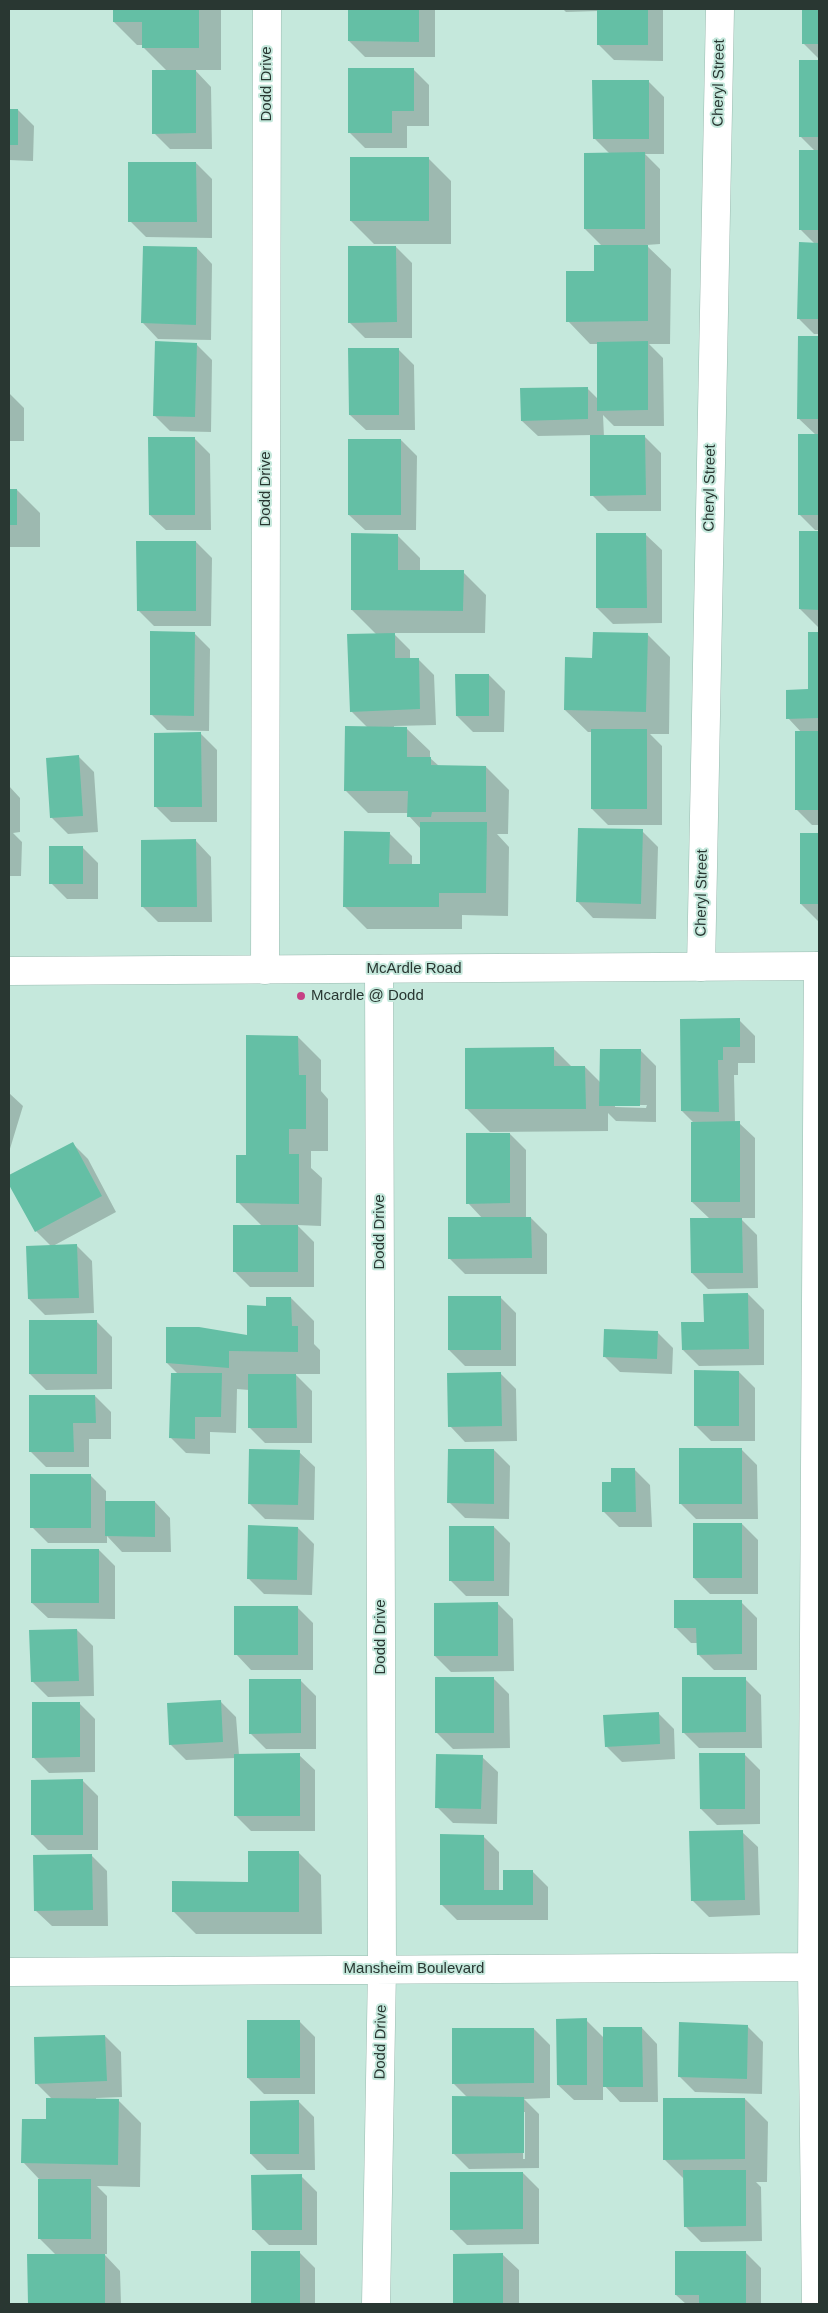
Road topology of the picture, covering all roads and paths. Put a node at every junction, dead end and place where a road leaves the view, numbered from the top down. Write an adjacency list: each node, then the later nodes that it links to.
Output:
1 (267, 9): 6 (street, Dodd Drive)
2 (720, 9): 4 (street, Cheryl Street)
3 (819, 966): 4 (street, McArdle Road); 8 (street)
4 (701, 967): 5 (street, McArdle Road)
5 (379, 969): 6 (street, McArdle Road); 9 (street, Dodd Drive)
6 (265, 970): 7 (street, McArdle Road)
7 (9, 971)
8 (816, 1967): 9 (street, Mansheim Boulevard); 12 (street)
9 (382, 1969): 10 (street, Mansheim Boulevard); 11 (street, Dodd Drive)
10 (9, 1972)
11 (376, 2304)
12 (816, 2304)

